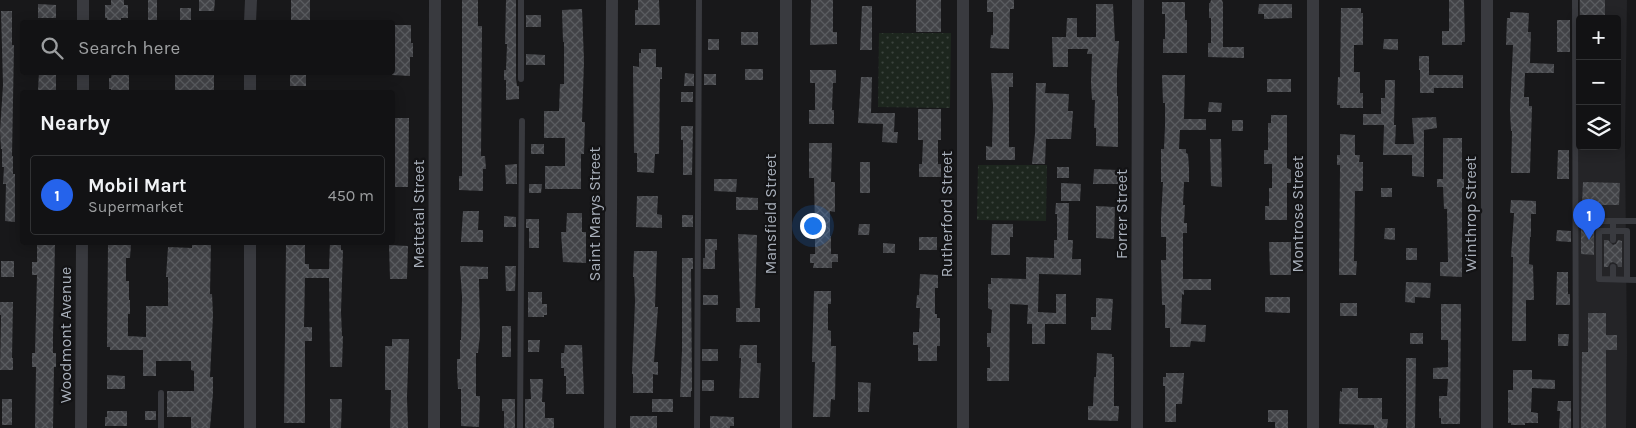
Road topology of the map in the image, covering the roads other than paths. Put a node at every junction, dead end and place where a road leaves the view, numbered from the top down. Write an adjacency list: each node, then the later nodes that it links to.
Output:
1 (83, 0): 13 (street)
2 (250, 0): 14 (street)
3 (435, 0): 36 (street, Mettetal Street)
4 (520, 0): 17 (lane)
5 (612, 0): 38 (street, Saint Marys Street)
6 (699, 0): 39 (lane)
7 (786, 0): 40 (street, Mansfield Street)
8 (963, 0): 41 (street, Rutherford Street)
9 (1138, 0): 42 (street, Forrer Street)
10 (1313, 0): 43 (street, Montrose Street)
11 (1487, 0): 44 (street, Winthrop Street)
12 (1574, 0): 45 (lane)
13 (83, 20)
14 (250, 20)
15 (83, 75): 18 (street)
16 (250, 75): 19 (street)
17 (521, 79)
18 (83, 90)
19 (250, 90)
20 (522, 121): 37 (lane)
21 (1584, 221): 22 (lane)
22 (1613, 221): 23 (lane); 24 (lane)
23 (1636, 221)
24 (1613, 231): 25 (lane); 29 (lane); 30 (lane)
25 (1613, 240)
26 (82, 245): 33 (street, Woodmont Avenue)
27 (250, 245): 35 (street)
28 (1613, 267): 29 (lane)
29 (1613, 279): 30 (lane)
30 (1627, 280): 31 (lane)
31 (1636, 280)
32 (161, 393): 34 (lane)
33 (81, 428)
34 (160, 428)
35 (250, 428)
36 (434, 428)
37 (520, 428)
38 (610, 428)
39 (697, 428)
40 (786, 428)
41 (963, 428)
42 (1137, 428)
43 (1313, 428)
44 (1486, 428)
45 (1576, 428)

